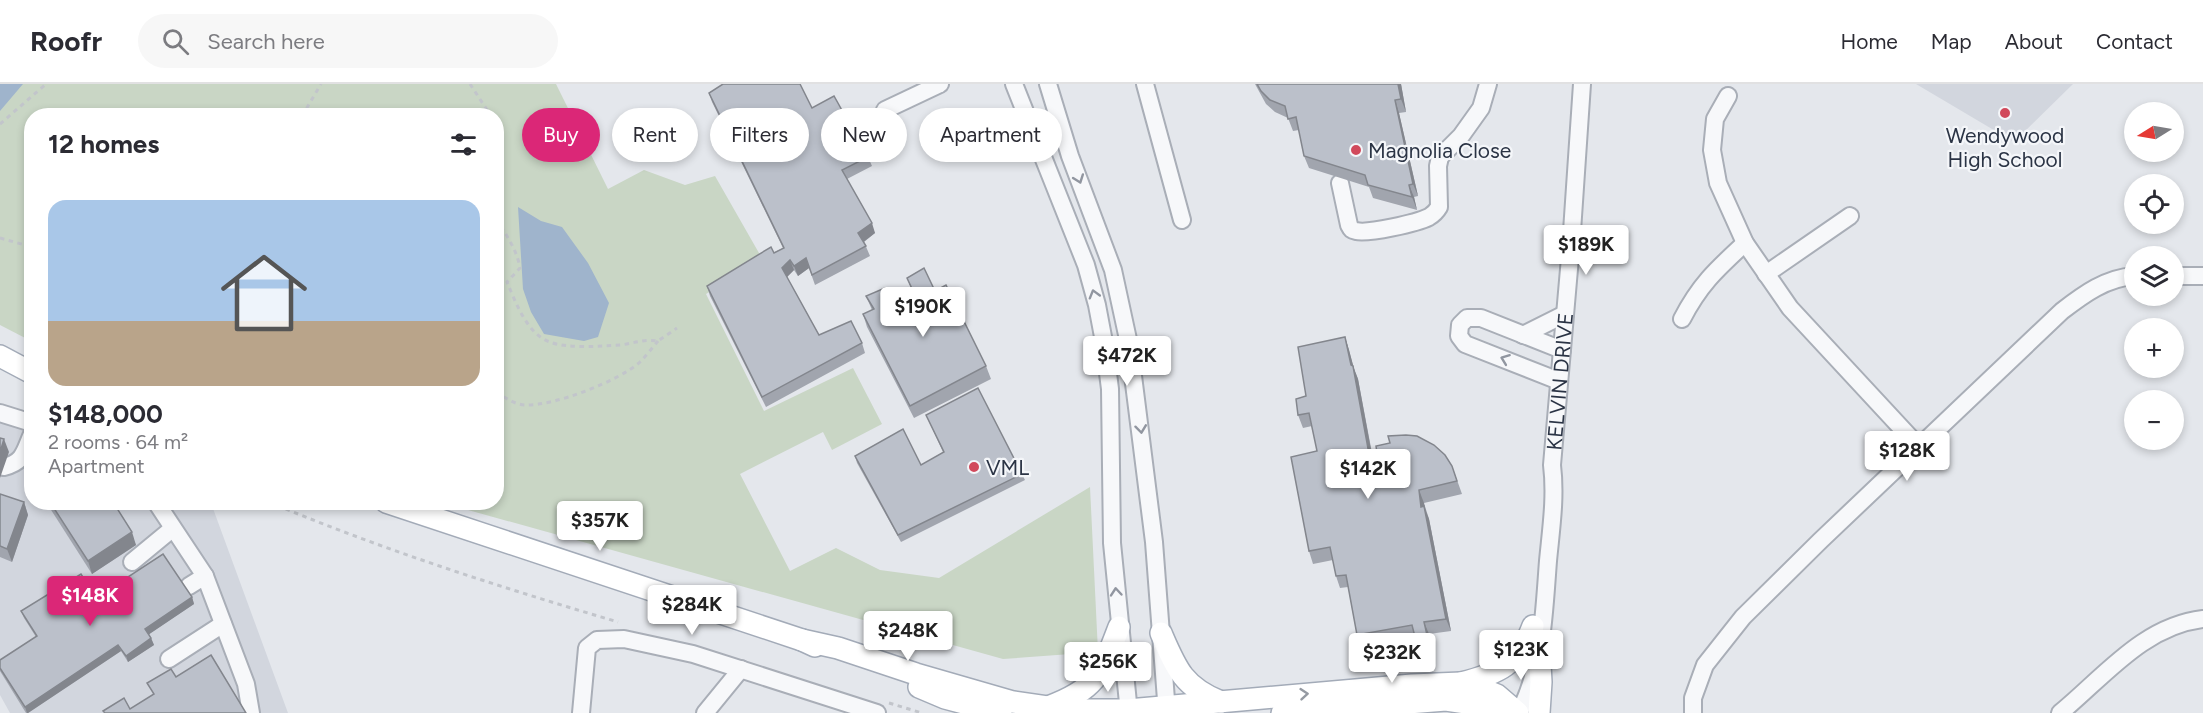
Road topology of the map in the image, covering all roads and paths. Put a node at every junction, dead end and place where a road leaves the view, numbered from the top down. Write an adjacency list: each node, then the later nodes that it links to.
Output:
1 (46, 84): 14 (path)
2 (321, 84): 11 (path)
3 (470, 84): 12 (path)
4 (940, 84): 13 (street)
5 (1014, 84): 51 (street, one-way to 5)
6 (1047, 84): 52 (street, one-way to 52)
7 (1145, 84): 17 (street)
8 (1488, 84): 15 (street)
9 (1580, 86): 26 (street, KELVIN DRIVE)
10 (1728, 96): 20 (street)
11 (307, 108)
12 (486, 108)
13 (889, 108)
14 (0, 124)
15 (1340, 183)
16 (1850, 216): 22 (street)
17 (1182, 220)
18 (504, 231): 30 (path)
19 (0, 238): 21 (path)
20 (1745, 243): 22 (street); 27 (street)
21 (24, 245)
22 (1766, 274): 38 (street)
23 (2184, 276): 24 (street)
24 (2203, 276)
25 (2124, 277): 38 (street)
26 (1565, 314): 29 (street); 31 (street, KELVIN DRIVE)
27 (1682, 320)
28 (677, 327): 30 (path)
29 (1523, 335): 31 (street); 34 (street, one-way to 29)
30 (658, 341): 35 (path)
31 (1562, 350): 34 (street, KELVIN DRIVE)
32 (0, 356): 33 (main road)
33 (24, 369)
34 (1559, 381): 53 (street, KELVIN DRIVE)
35 (504, 397)
36 (0, 412): 37 (street)
37 (24, 420)
38 (1919, 447): 72 (street)
39 (24, 453): 40 (street)
40 (4, 467)
41 (161, 510): 44 (street)
42 (288, 510): 49 (path)
43 (410, 510): 54 (main road)
44 (172, 530): 45 (street); 46 (street)
45 (132, 562)
46 (205, 576): 47 (street); 50 (street)
47 (189, 586)
48 (2203, 619): 73 (street)
49 (618, 622)
50 (223, 624): 55 (street); 64 (street)
51 (1119, 627): 59 (main road); 63 (street)
52 (1161, 633): 58 (main road); 61 (street)
53 (1536, 636): 57 (main road); 62 (street, KELVIN DRIVE); 71 (main road)
54 (802, 640): 59 (main road); 68 (main road)
55 (169, 659)
56 (741, 669): 60 (street); 65 (street); 66 (street)
57 (1461, 683): 58 (main road, one-way to 57); 62 (main road)
58 (1221, 702): 61 (main road)
59 (1045, 708): 63 (main road)
60 (870, 709): 67 (path)
61 (1167, 710): 63 (main road)
62 (1514, 711)
63 (1128, 712)
64 (251, 713)
65 (581, 713)
66 (705, 713)
67 (922, 713)
68 (1003, 713)
69 (1282, 713): 70 (main road)
70 (1492, 713)
71 (1539, 713)
72 (1693, 713)
73 (2060, 713)

